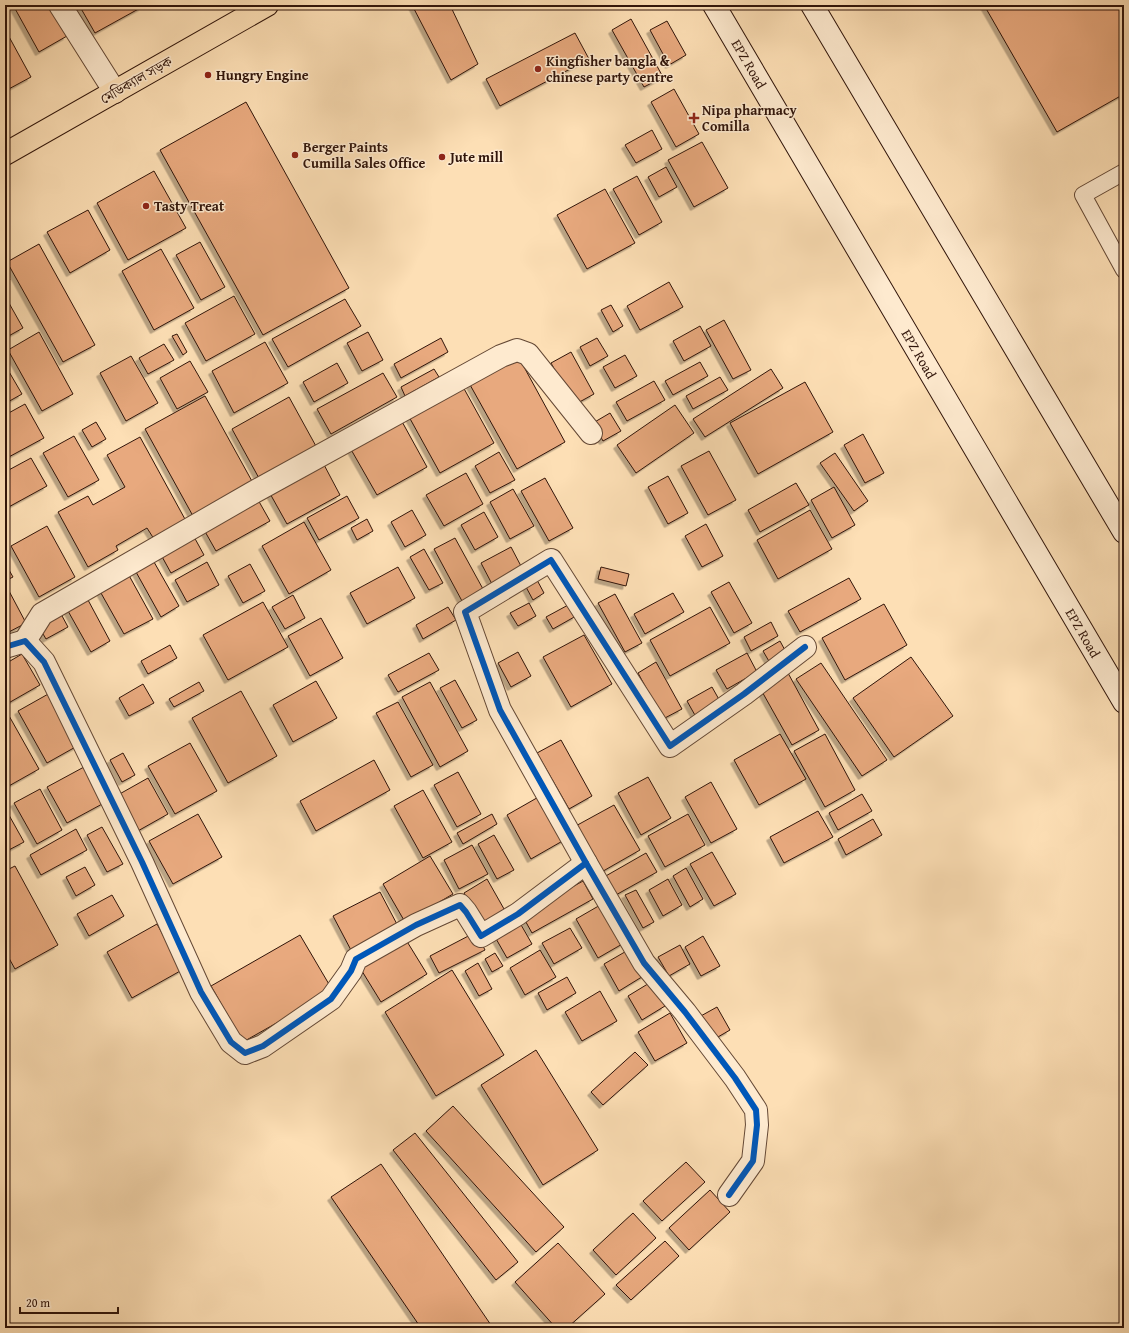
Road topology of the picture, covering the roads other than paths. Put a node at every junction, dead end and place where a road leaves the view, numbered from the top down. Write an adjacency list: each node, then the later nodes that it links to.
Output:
1 (60, 5): 5 (street)
2 (267, 5): 5 (main road, মেডিক্যাল সড়ক)
3 (714, 5): 13 (street, EPZ Road)
4 (812, 5): 10 (street)
5 (114, 92): 6 (main road, মেডিক্যাল সড়ক)
6 (5, 154)
7 (1124, 172): 8 (lane)
8 (1124, 270)
9 (591, 433): 11 (street)
10 (1124, 532)
11 (15, 644): 14 (street)
12 (805, 647): 14 (street)
13 (1124, 702)
14 (586, 864): 15 (street)
15 (729, 1195)

